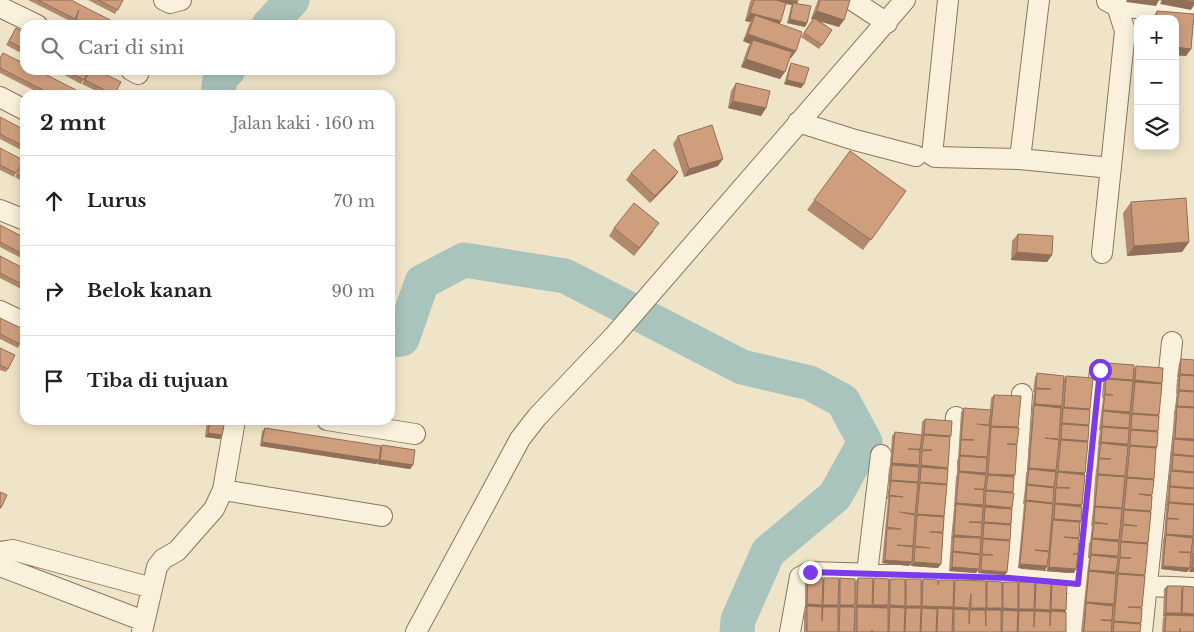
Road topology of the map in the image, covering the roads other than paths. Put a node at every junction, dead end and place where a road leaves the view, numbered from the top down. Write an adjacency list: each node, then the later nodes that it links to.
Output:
1 (164, 0): 2 (street)
2 (181, 0)
3 (852, 0): 11 (street)
4 (905, 0): 11 (street)
5 (948, 0): 16 (street)
6 (1039, 0): 16 (street)
7 (1111, 3): 9 (street); 17 (street)
8 (0, 7): 10 (street)
9 (1194, 14)
10 (27, 20)
11 (887, 23): 14 (street)
12 (0, 97): 13 (street)
13 (20, 107)
14 (798, 122): 15 (street); 43 (street)
15 (916, 156)
16 (1020, 159): 17 (street)
17 (1111, 168): 20 (street)
18 (0, 210): 19 (street)
19 (20, 218)
20 (1102, 253)
21 (0, 311): 22 (street)
22 (20, 321)
23 (1172, 342): 39 (street)
24 (1100, 370): 38 (street)
25 (1022, 394): 37 (street)
26 (956, 417): 36 (street)
27 (234, 425): 31 (street)
28 (358, 425): 29 (street)
29 (414, 434)
30 (881, 455): 35 (street)
31 (223, 490): 32 (street); 40 (street)
32 (382, 516)
33 (0, 552): 40 (street)
34 (0, 566): 42 (street)
35 (867, 573): 36 (street); 44 (street)
36 (942, 576): 37 (street)
37 (1010, 578): 38 (street)
38 (1078, 584): 45 (street)
39 (1147, 586): 41 (street); 46 (street)
40 (152, 588): 42 (street)
41 (1194, 588)
42 (143, 626)
43 (416, 632)
44 (790, 632)
45 (1073, 632)
46 (1142, 632)

